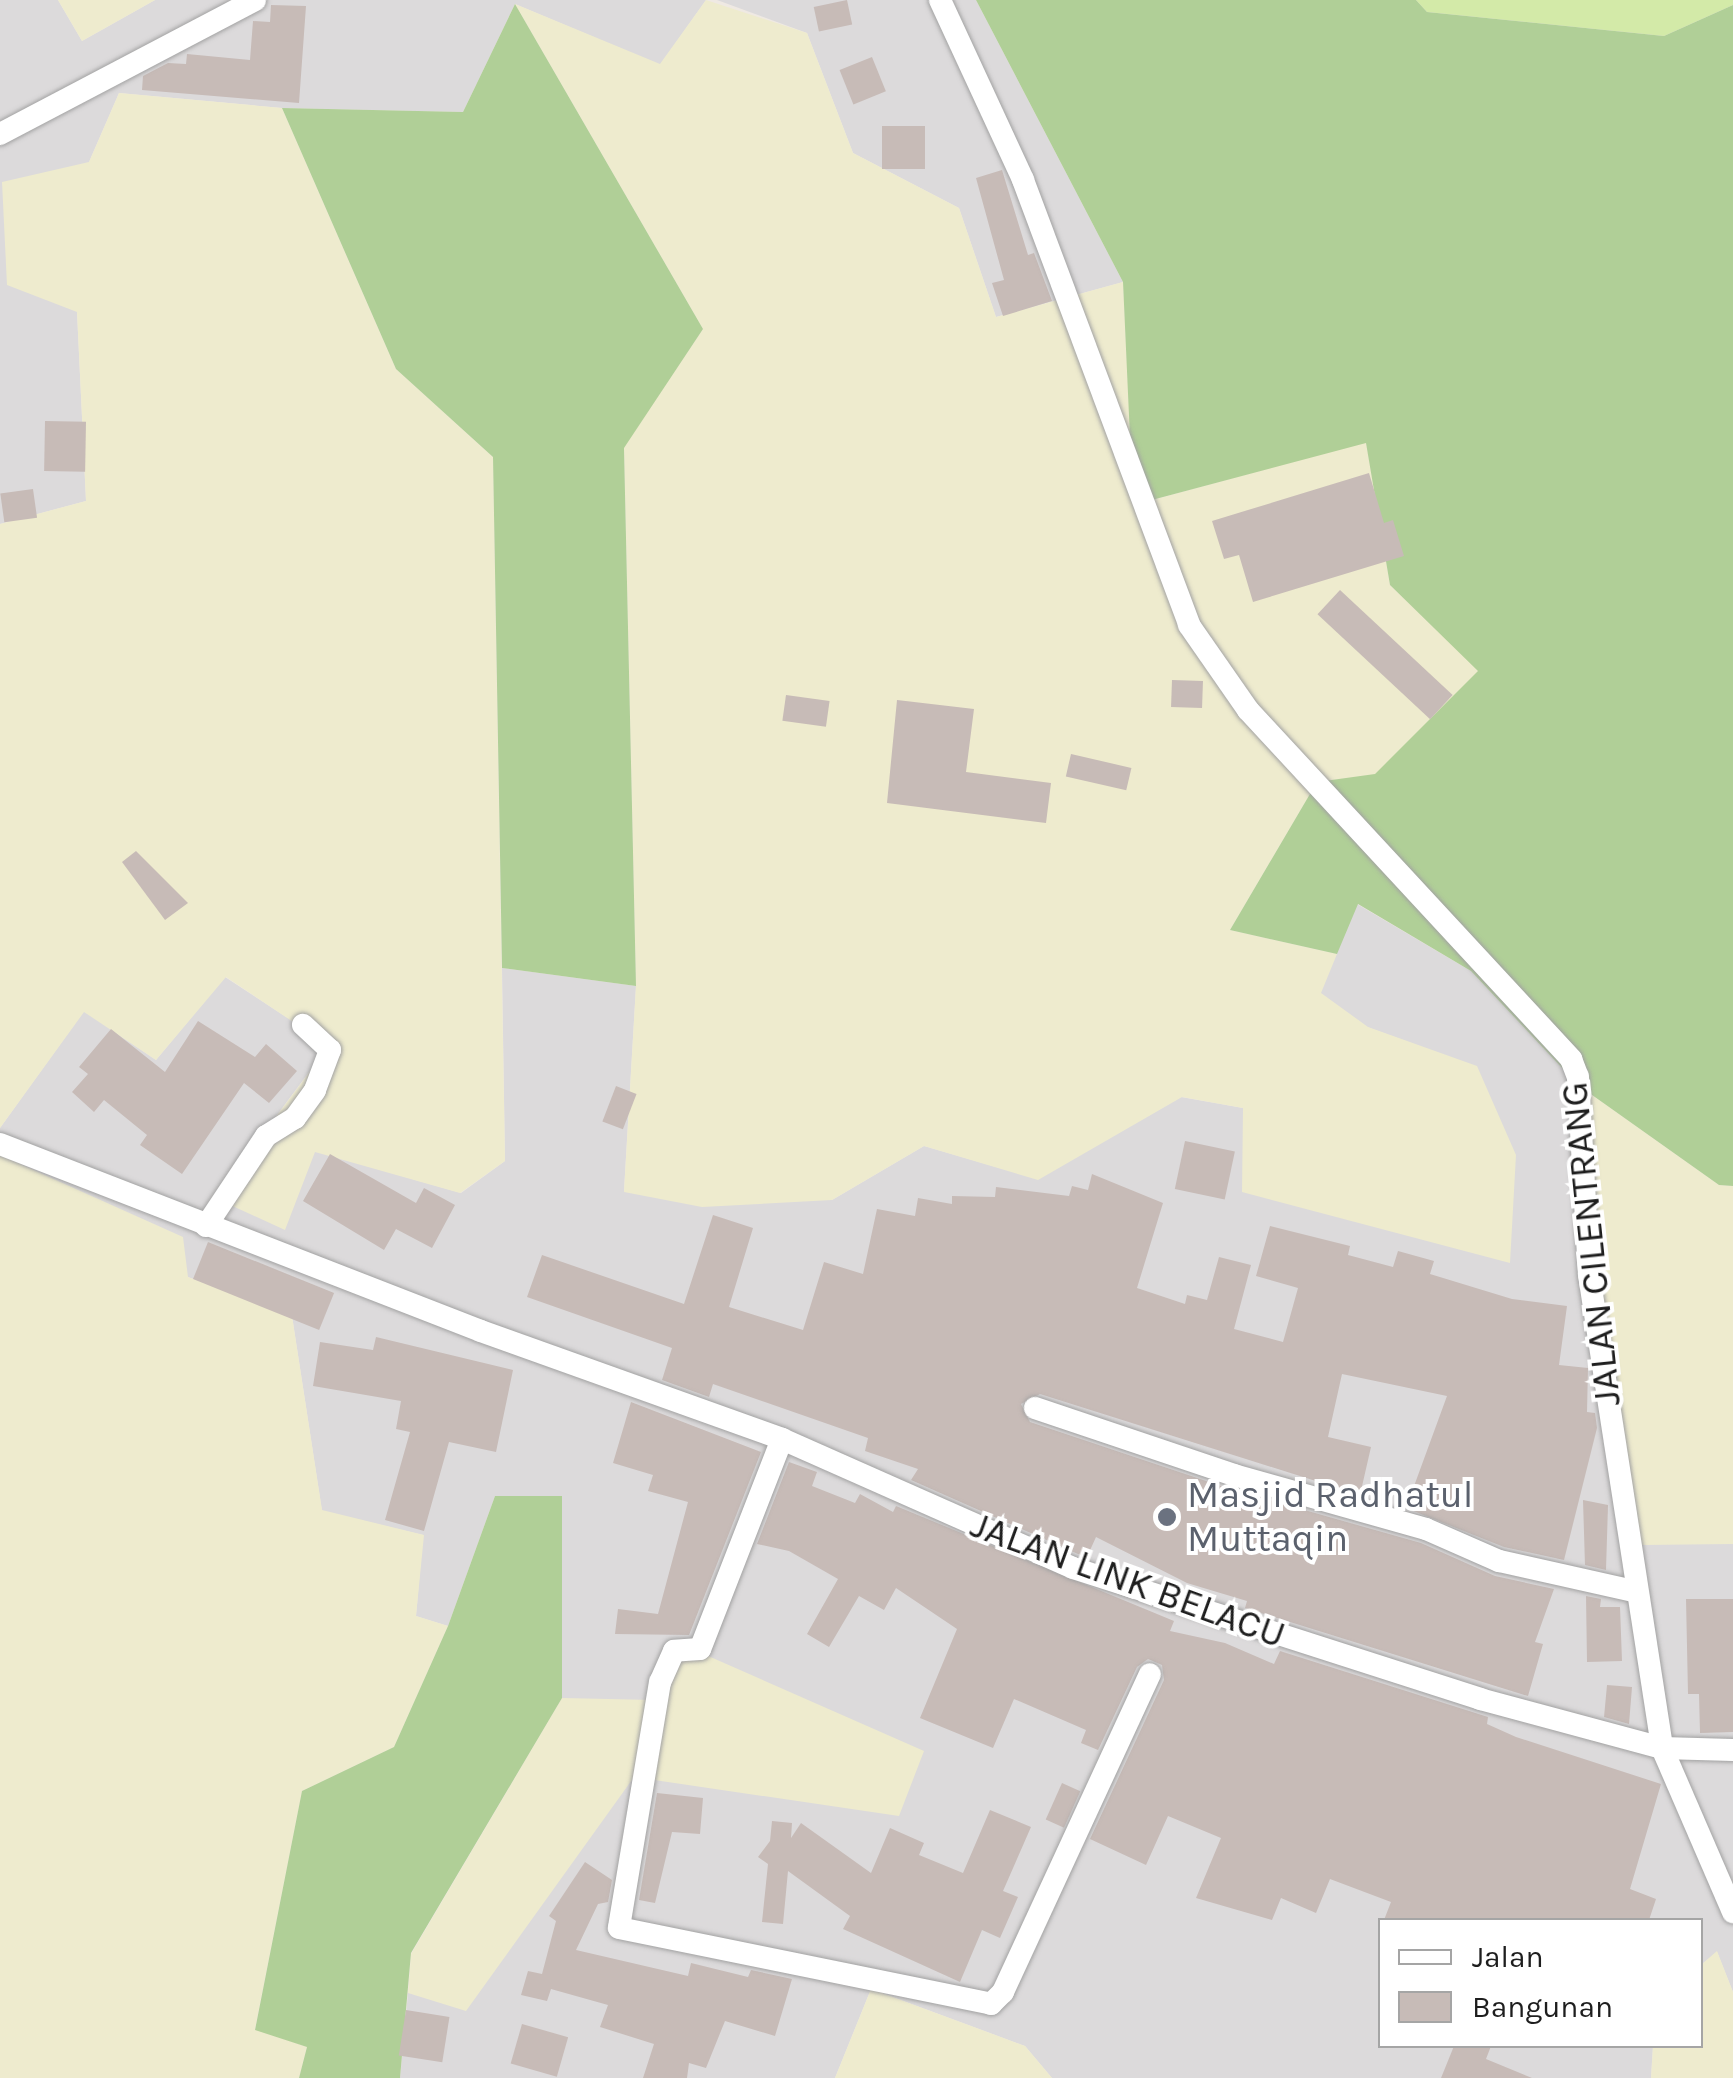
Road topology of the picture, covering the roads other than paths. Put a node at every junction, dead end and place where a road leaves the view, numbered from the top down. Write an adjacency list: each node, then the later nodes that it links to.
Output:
1 (255, 0): 3 (street)
2 (940, 0): 9 (street, JALAN CILENTRANG)
3 (0, 134)
4 (302, 1025): 6 (street)
5 (0, 1144): 6 (street, JALAN LINK BELACU)
6 (206, 1226): 8 (street, JALAN LINK BELACU)
7 (1036, 1408): 9 (street)
8 (782, 1439): 10 (street); 11 (street, JALAN LINK BELACU)
9 (1633, 1592): 11 (street, JALAN CILENTRANG)
10 (1150, 1674)
11 (1662, 1748): 12 (street, JALAN LINK BELACU); 13 (street, JALAN CILENTRANG)
12 (1733, 1750)
13 (1733, 1912)

